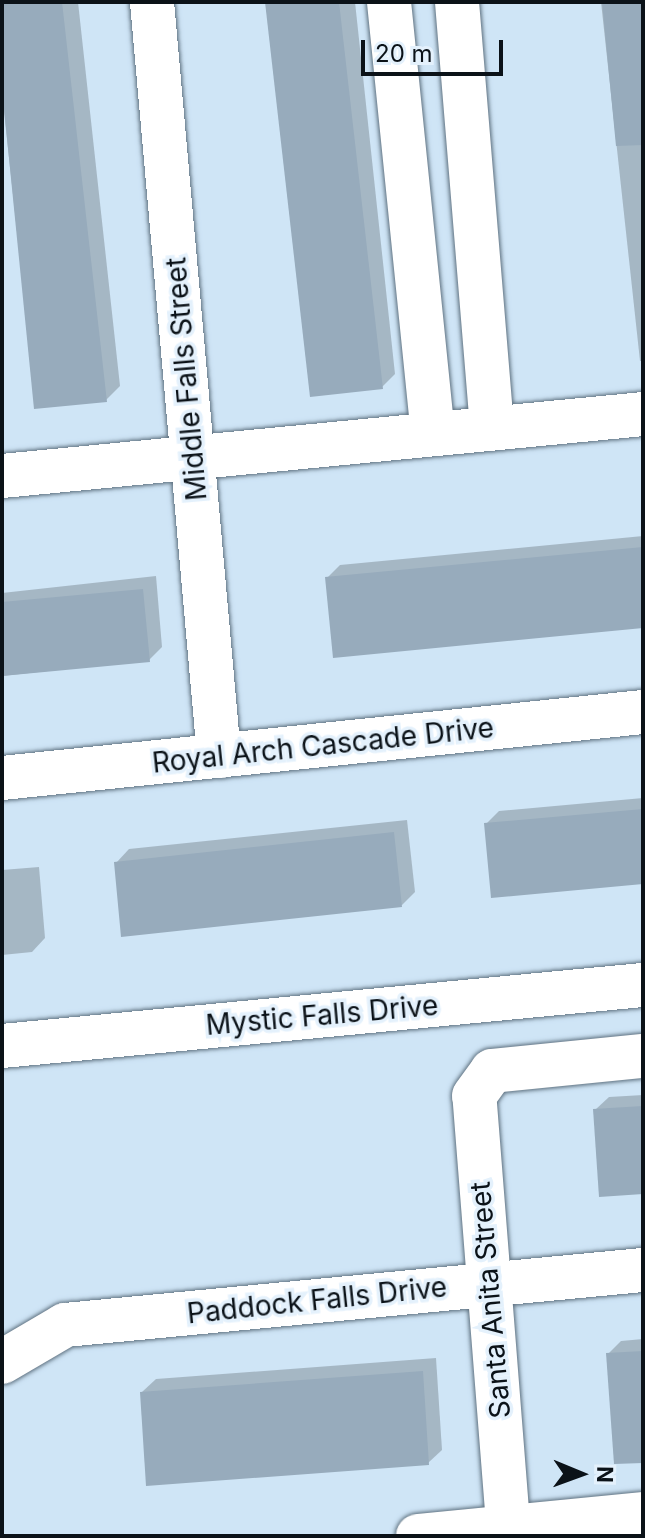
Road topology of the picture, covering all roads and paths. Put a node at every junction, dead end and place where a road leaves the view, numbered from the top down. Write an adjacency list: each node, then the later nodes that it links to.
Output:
1 (152, 2): 7 (street, Middle Falls Street)
2 (389, 2): 6 (street)
3 (457, 2): 5 (street)
4 (643, 414): 5 (street)
5 (492, 428): 6 (street)
6 (433, 434): 7 (street)
7 (193, 457): 8 (street); 10 (street, Middle Falls Street)
8 (2, 476)
9 (643, 712): 10 (street, Royal Arch Cascade Drive)
10 (219, 756): 11 (street, Royal Arch Cascade Drive)
11 (2, 778)
12 (643, 985): 13 (street, Mystic Falls Drive)
13 (2, 1046)
14 (643, 1056): 16 (street, Santa Anita Street)
15 (643, 1270): 16 (street, Paddock Falls Drive)
16 (489, 1283): 17 (street, Paddock Falls Drive); 19 (street, Santa Anita Street)
17 (2, 1362)
18 (643, 1514): 19 (street)
19 (509, 1530): 20 (street)
20 (418, 1536)

